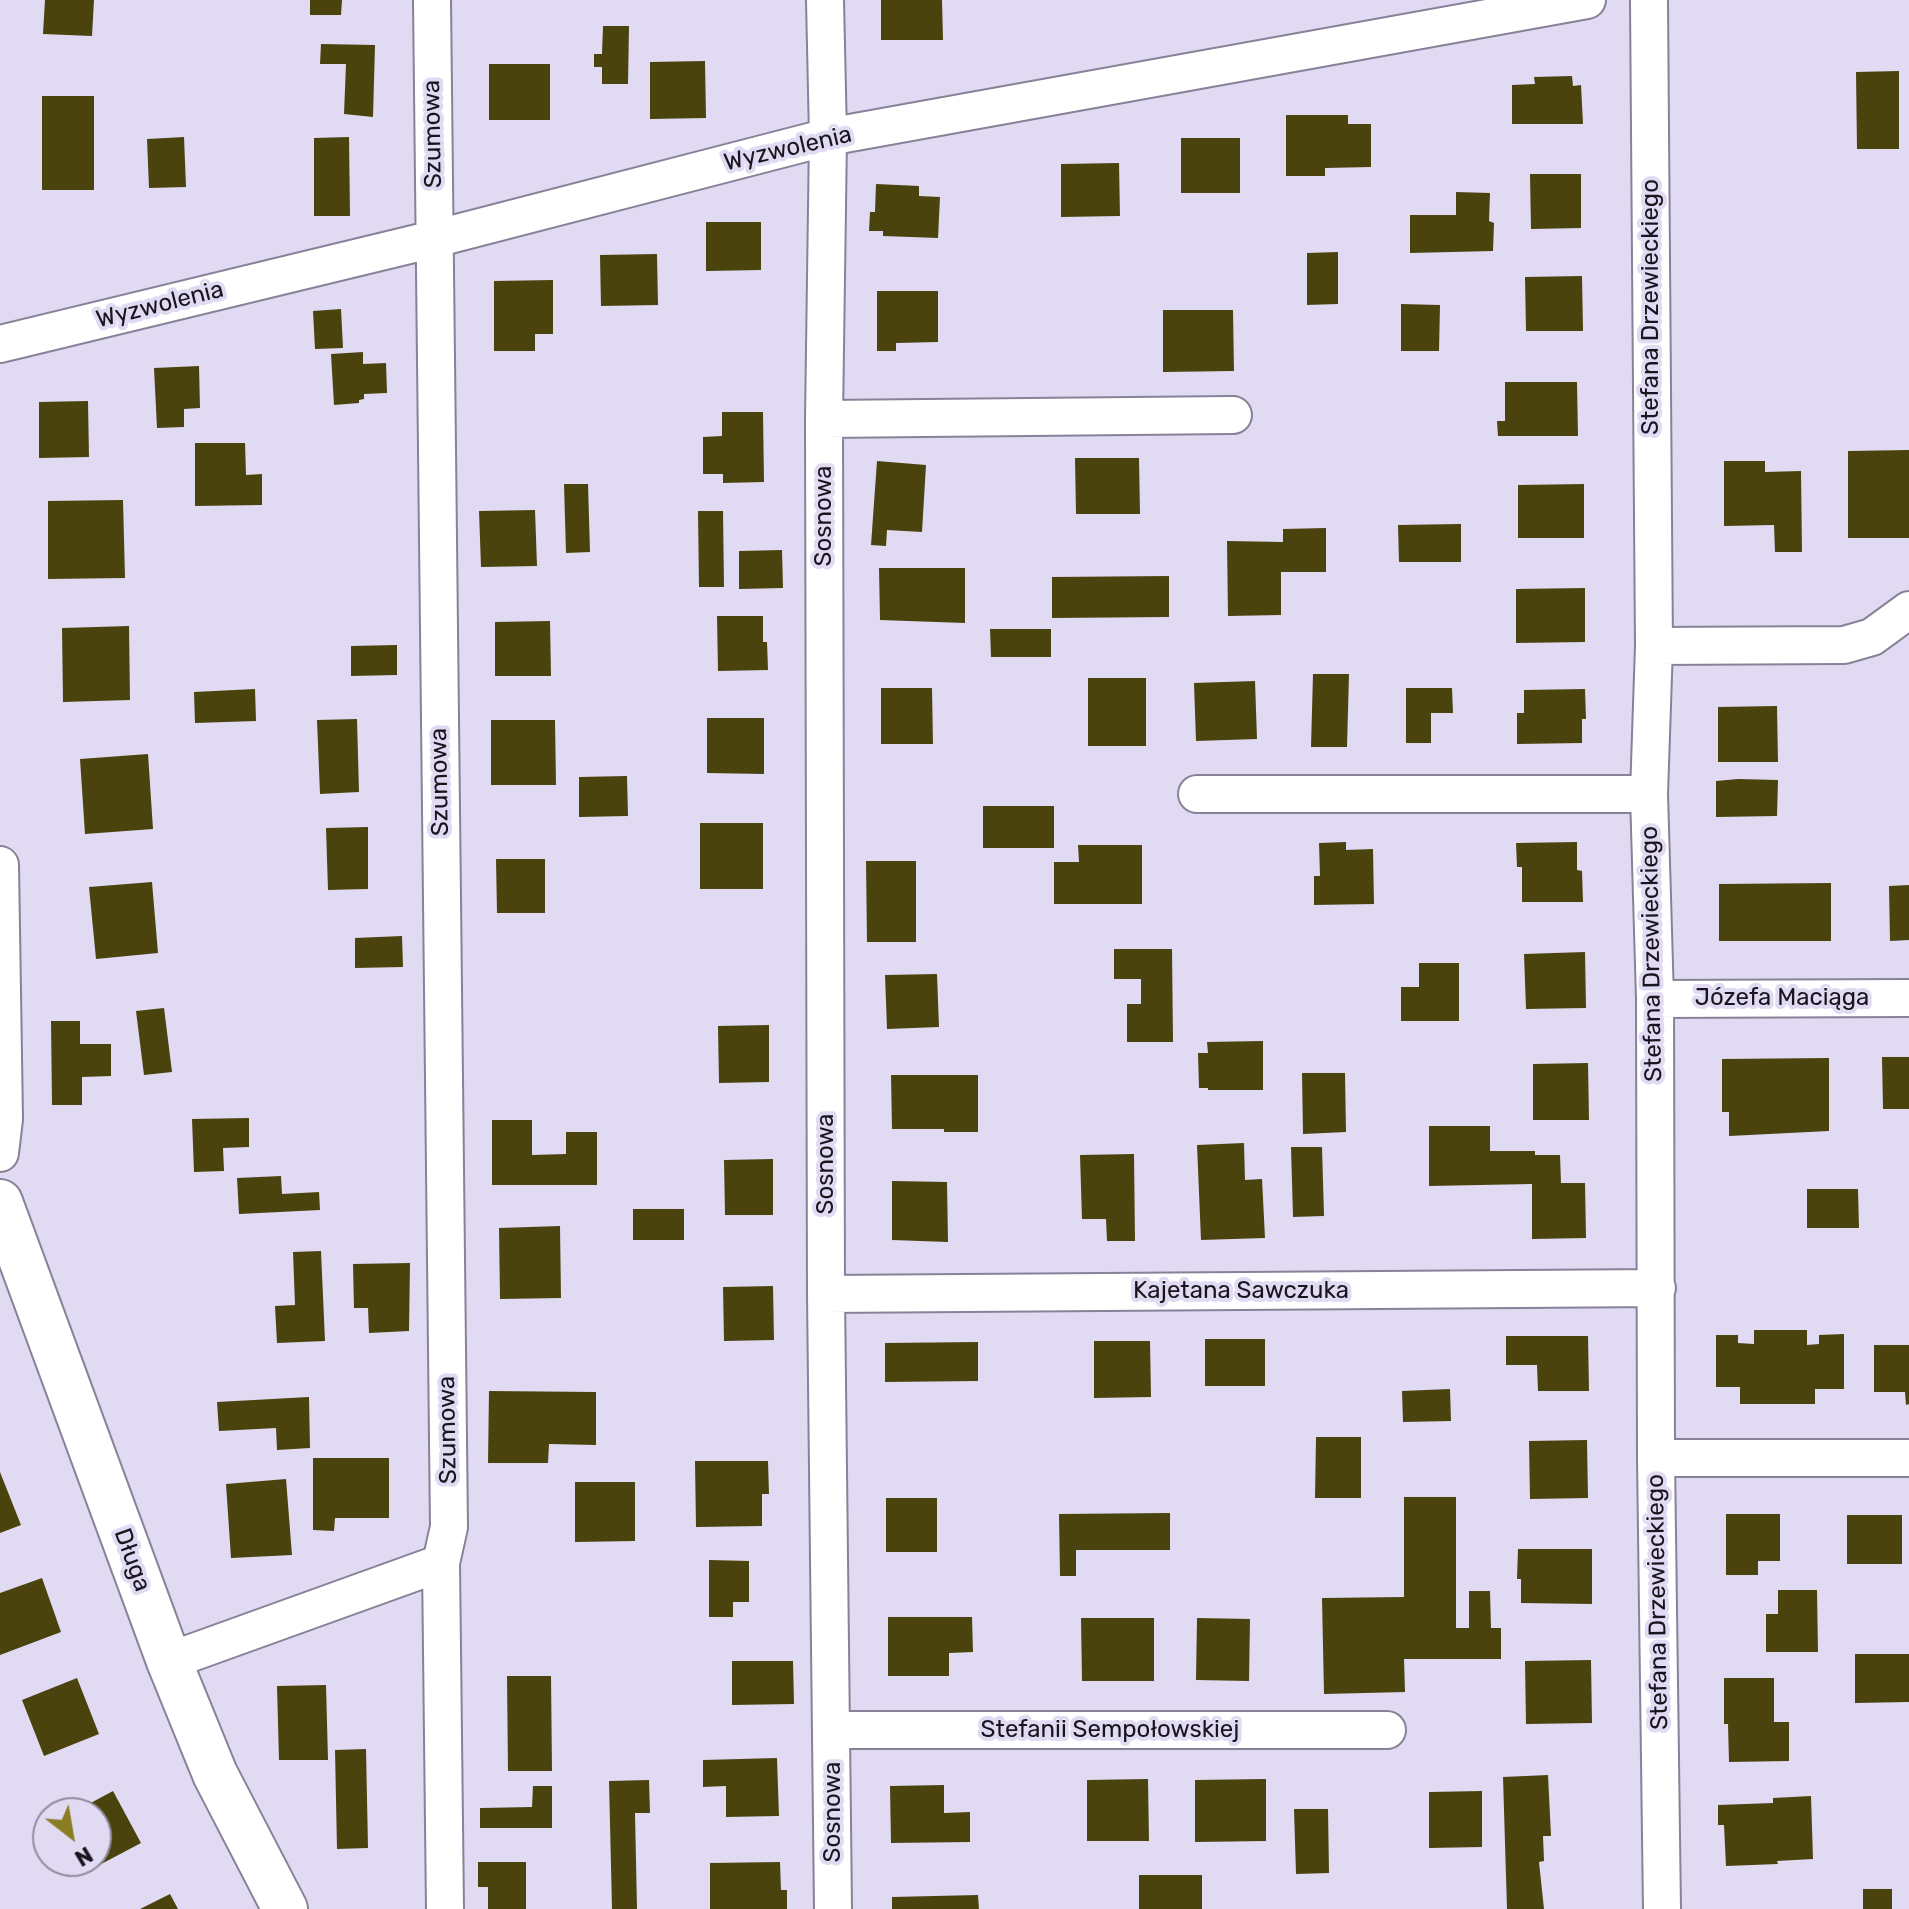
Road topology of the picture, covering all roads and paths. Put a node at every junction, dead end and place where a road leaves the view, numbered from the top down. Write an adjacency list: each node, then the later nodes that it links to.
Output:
1 (432, 0): 6 (street, Szumowa)
2 (825, 0): 5 (street, Sosnowa)
3 (1587, 0): 5 (street, Wyzwolenia)
4 (1649, 0): 11 (street, Stefana Drzewieckiego)
5 (828, 137): 6 (street, Wyzwolenia); 9 (street, Sosnowa)
6 (434, 239): 7 (street, Wyzwolenia); 23 (street, Szumowa)
7 (0, 344)
8 (1233, 415): 9 (street)
9 (824, 419): 20 (street, Sosnowa)
10 (1909, 610): 11 (street)
11 (1654, 646): 13 (street, Stefana Drzewieckiego)
12 (1197, 794): 13 (street)
13 (1649, 794): 16 (street, Stefana Drzewieckiego)
14 (0, 865): 17 (street)
15 (1909, 998): 16 (street, Józefa Maciąga)
16 (1655, 999): 19 (street, Stefana Drzewieckiego)
17 (0, 1153)
18 (0, 1202): 24 (street, Długa)
19 (1657, 1288): 20 (street, Kajetana Sawczuka); 21 (street, Stefana Drzewieckiego)
20 (826, 1294): 25 (street, Sosnowa)
21 (1656, 1458): 22 (street); 30 (street, Stefana Drzewieckiego)
22 (1909, 1458)
23 (441, 1563): 24 (street); 28 (street, Szumowa)
24 (169, 1661): 27 (street, Długa)
25 (833, 1730): 26 (street, Stefanii Sempołowskiej); 29 (street, Sosnowa)
26 (1387, 1730)
27 (285, 1909)
28 (445, 1909)
29 (833, 1909)
30 (1662, 1909)

